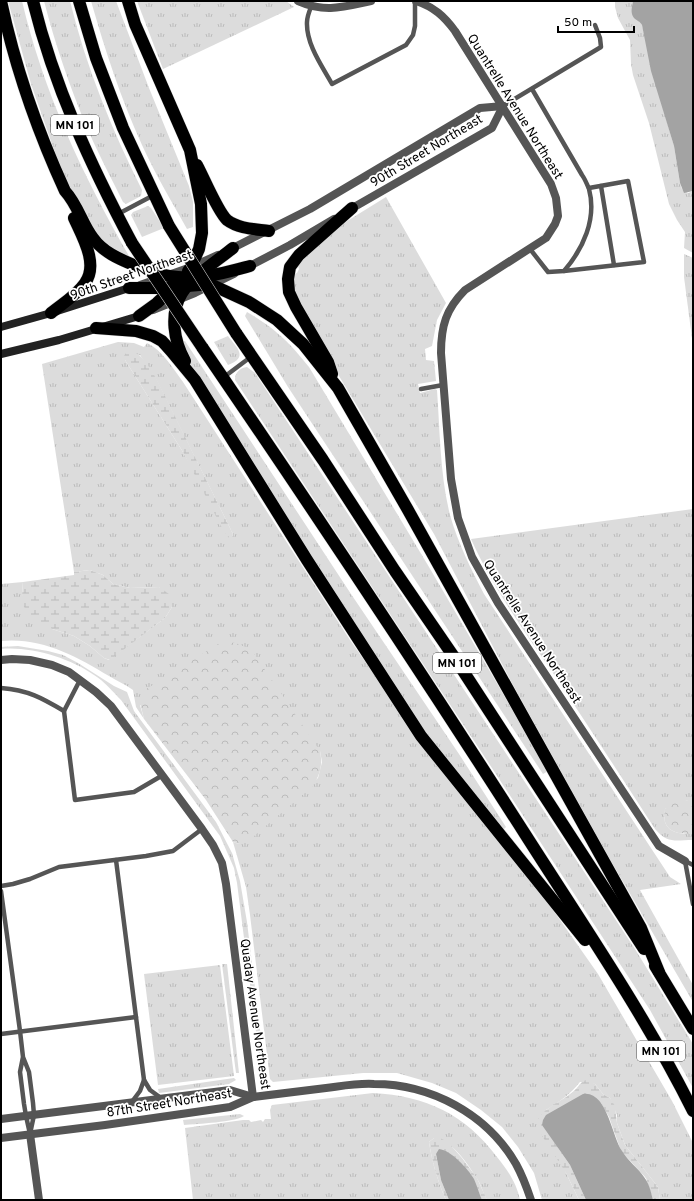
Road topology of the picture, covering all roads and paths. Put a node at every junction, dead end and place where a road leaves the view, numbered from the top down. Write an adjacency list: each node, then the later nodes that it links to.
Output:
1 (34, 1): 18 (highway, MN 101)
2 (79, 1): 16 (highway, MN 101)
3 (128, 1): 12 (highway)
4 (298, 1): 8 (street)
5 (371, 1): 8 (street)
6 (415, 1): 8 (lane); 11 (street, Quantrelle Avenue Northeast)
7 (1, 2): 15 (highway)
8 (311, 7)
9 (595, 25): 10 (lane)
10 (532, 89): 11 (lane); 14 (lane)
11 (503, 106): 17 (street, 90th Street Northeast); 19 (street, 90th Street Northeast); 21 (street, Quantrelle Avenue Northeast)
12 (190, 150): 19 (highway); 26 (highway)
13 (601, 186): 14 (lane); 22 (lane); 22 (lane)
14 (589, 188): 24 (lane)
15 (65, 191): 25 (highway); 30 (highway)
16 (154, 195): 18 (lane); 35 (highway, MN 101, bridge)
17 (352, 208): 23 (street, 90th Street Northeast); 39 (highway)
18 (117, 215): 36 (highway, MN 101, bridge)
19 (269, 231): 20 (street, 90th Street Northeast)
20 (233, 248): 26 (highway)
21 (530, 249): 24 (lane); 38 (street, Quantrelle Avenue Northeast)
22 (614, 265): 24 (lane)
23 (250, 266): 26 (highway); 27 (street, 90th Street Northeast)
24 (564, 271)
25 (168, 276): 26 (highway); 28 (street, 90th Street Northeast)
26 (187, 279): 27 (highway); 28 (highway); 29 (highway); 31 (highway)
27 (212, 286): 29 (street, 90th Street Northeast); 39 (highway)
28 (129, 288): 30 (main road, 90th Street Northeast)
29 (179, 300): 31 (street, 90th Street Northeast); 37 (highway)
30 (51, 313): 32 (main road, 90th Street Northeast)
31 (139, 316): 33 (main road, 90th Street Northeast)
32 (1, 327)
33 (96, 328): 34 (main road, 90th Street Northeast); 37 (highway)
34 (1, 354)
35 (252, 356): 36 (lane); 53 (highway, MN 101)
36 (223, 378): 54 (highway, MN 101)
37 (195, 380): 54 (highway)
38 (443, 385): 40 (lane); 48 (street, Quantrelle Avenue Northeast)
39 (338, 388): 53 (highway)
40 (421, 388)
41 (1, 660): 42 (street, Quaday Avenue Northeast)
42 (80, 680): 44 (lane); 45 (street, Quaday Avenue Northeast)
43 (1, 688): 44 (lane)
44 (64, 711): 45 (lane)
45 (163, 775): 46 (street, Quaday Avenue Northeast)
46 (202, 829): 47 (lane); 61 (street, Quaday Avenue Northeast)
47 (116, 860): 50 (lane); 55 (lane)
48 (685, 861): 49 (lane); 52 (lane)
49 (693, 865)
50 (1, 886)
51 (1, 891): 57 (lane)
52 (693, 904)
53 (659, 972): 56 (highway, MN 101)
54 (626, 992): 64 (highway, MN 101)
55 (136, 1017): 57 (lane); 60 (lane)
56 (693, 1028)
57 (20, 1031): 58 (lane); 59 (lane)
58 (1, 1034)
59 (22, 1057): 65 (lane); 65 (lane)
60 (144, 1080): 62 (lane); 63 (lane)
61 (253, 1097): 62 (street, 87th Street Northeast); 67 (street, 87th Street Northeast); 70 (street, Quaday Avenue Northeast)
62 (162, 1099): 63 (street, 87th Street Northeast)
63 (131, 1103): 65 (street, 87th Street Northeast)
64 (693, 1111)
65 (30, 1115): 66 (street, 87th Street Northeast); 67 (lane); 67 (lane)
66 (1, 1119)
67 (30, 1134): 68 (street, 87th Street Northeast); 69 (street)
68 (1, 1138)
69 (39, 1200)
70 (532, 1200)

